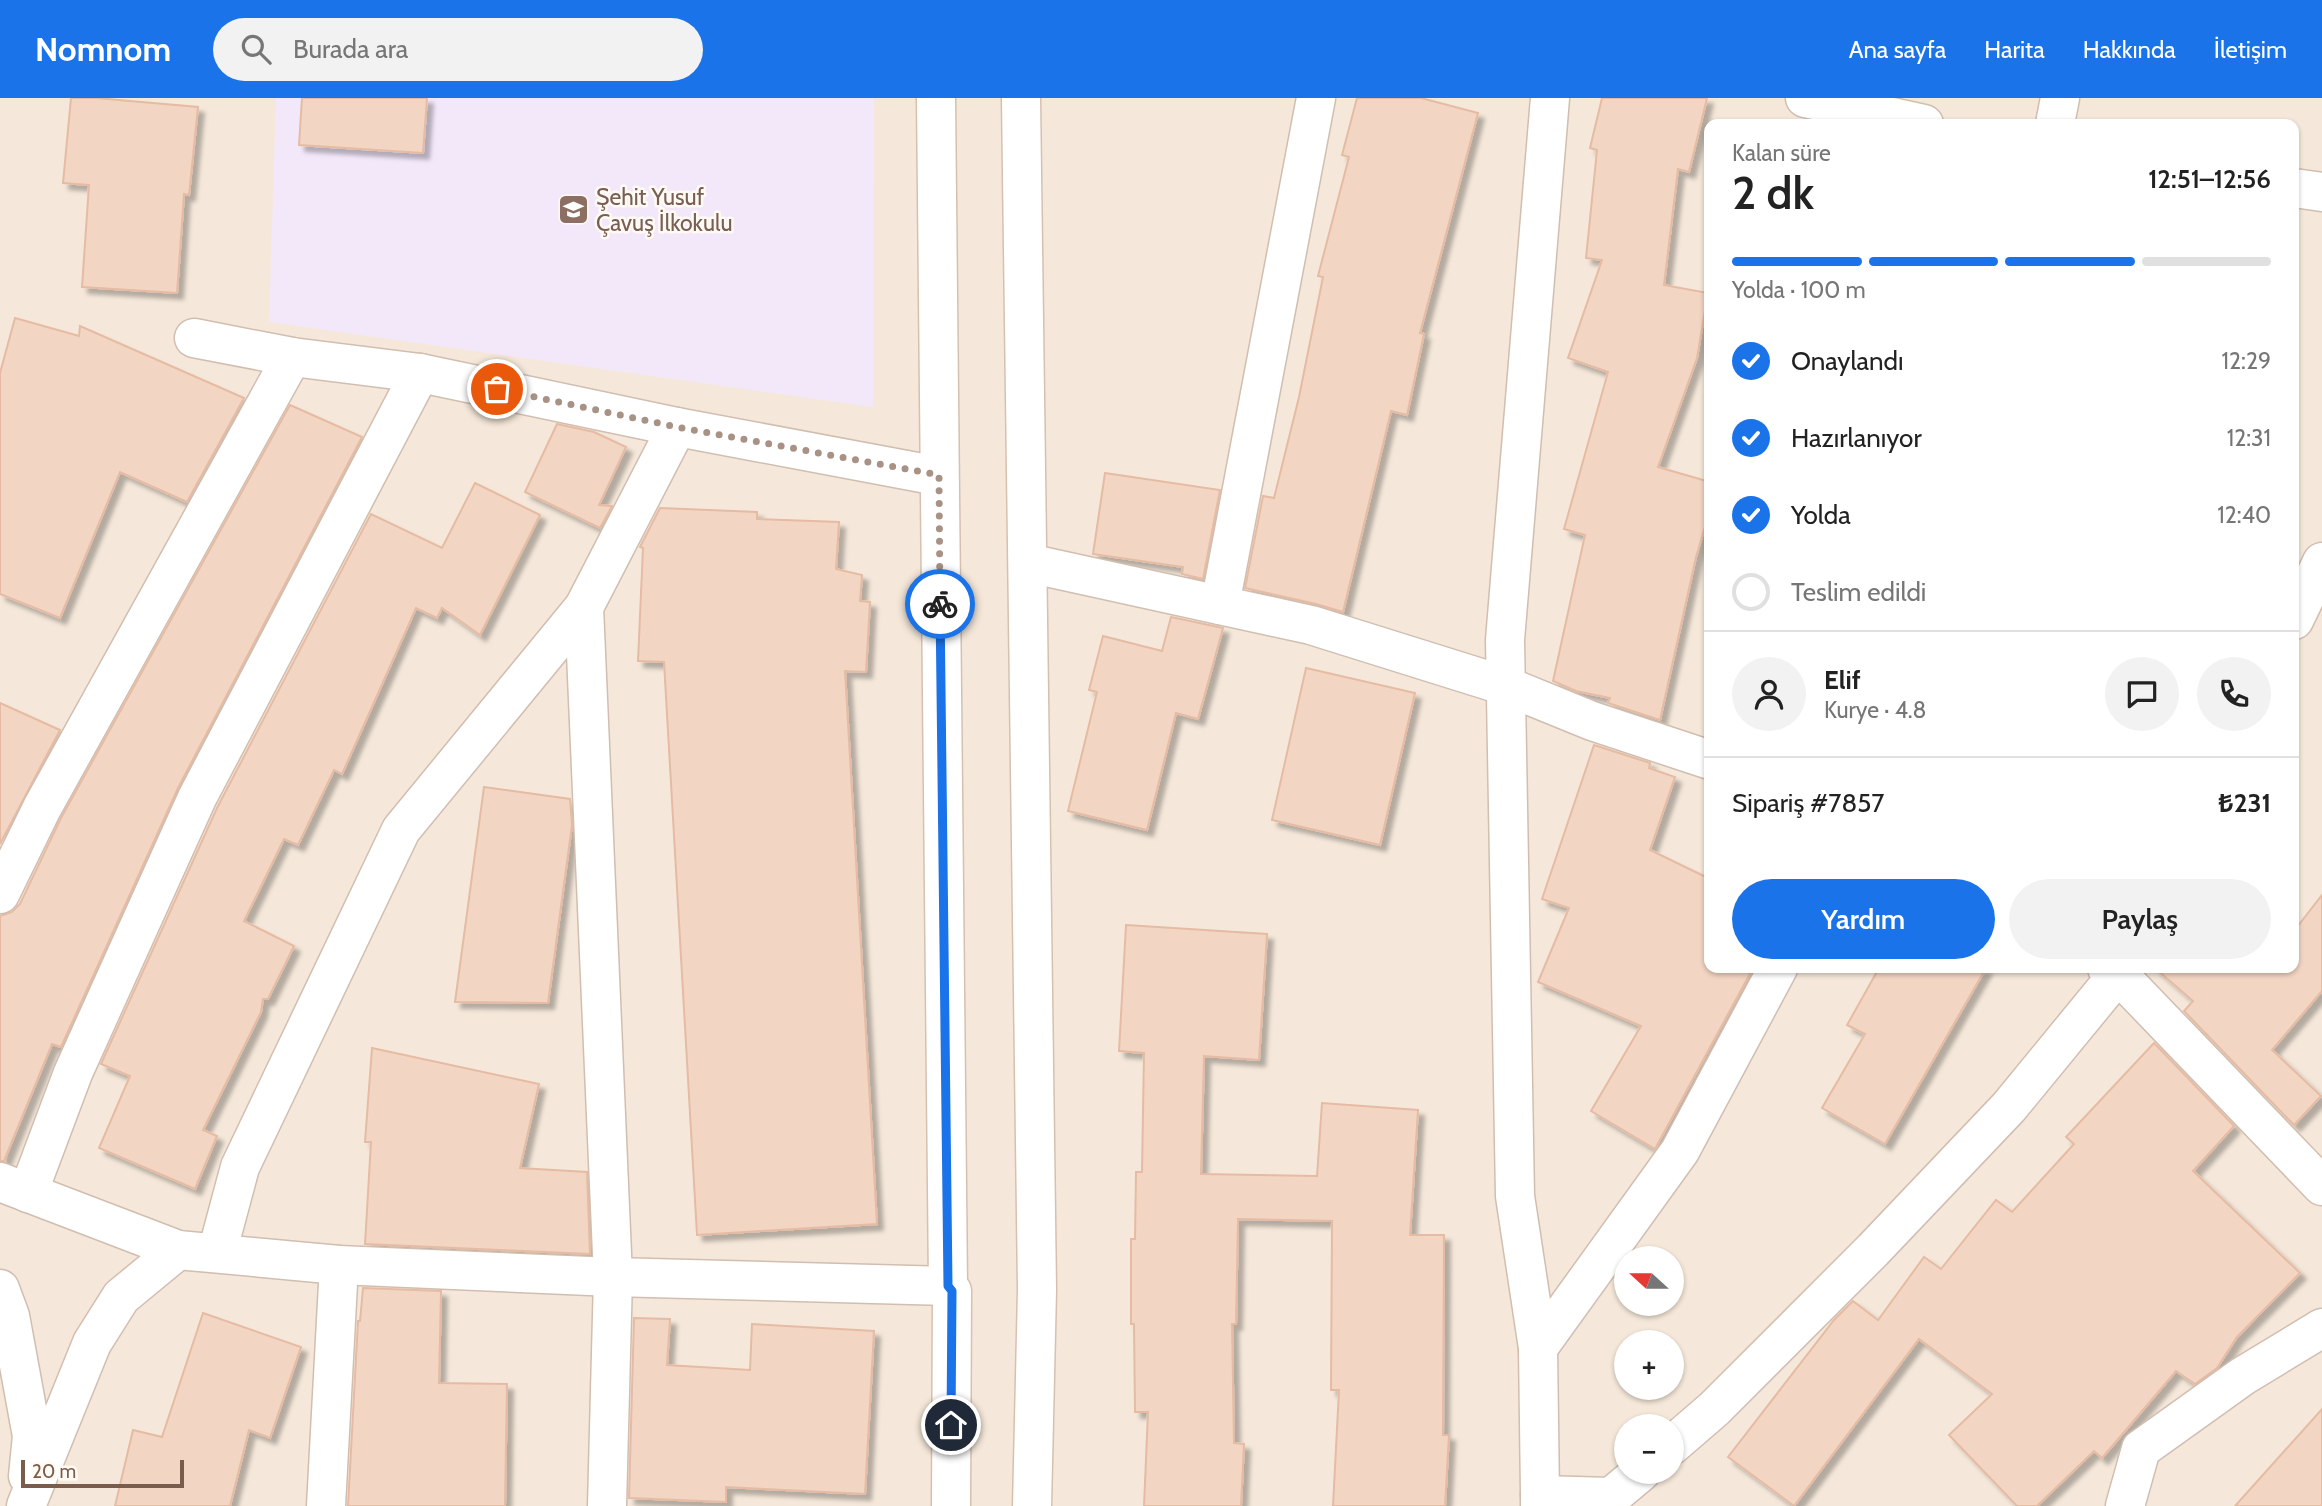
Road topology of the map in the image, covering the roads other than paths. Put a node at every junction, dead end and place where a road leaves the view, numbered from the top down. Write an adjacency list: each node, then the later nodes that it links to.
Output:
1 (936, 98): 15 (street)
2 (1021, 98): 17 (street)
3 (1316, 98): 18 (street)
4 (1550, 98): 21 (street)
5 (1805, 98): 7 (street)
6 (2060, 98): 8 (street)
7 (1901, 119)
8 (2056, 119)
9 (2299, 189): 10 (street)
10 (2322, 192)
11 (194, 338): 12 (street)
12 (292, 357): 13 (street); 23 (street)
13 (420, 373): 14 (street); 28 (street)
14 (677, 427): 15 (street); 19 (street)
15 (939, 475): 33 (street)
16 (2322, 562): 20 (street)
17 (1027, 563): 18 (street); 45 (street)
18 (1220, 605): 21 (street)
19 (584, 607): 30 (street); 32 (street)
20 (2299, 610)
21 (1506, 686): 22 (street); 36 (street)
22 (1704, 758)
23 (0, 894)
24 (1775, 973): 36 (street)
25 (2114, 973): 37 (street)
26 (2119, 973): 27 (street)
27 (2322, 1186)
28 (14, 1188): 29 (street)
29 (178, 1250): 30 (street); 41 (street)
30 (217, 1253): 31 (street)
31 (339, 1265): 32 (street); 42 (street)
32 (613, 1277): 33 (street); 43 (street)
33 (948, 1286): 44 (street)
34 (0, 1289): 41 (street)
35 (2322, 1328): 46 (street)
36 (1538, 1348): 39 (street)
37 (1684, 1435)
38 (1630, 1484): 40 (street)
39 (1540, 1500): 40 (street)
40 (1613, 1502)
41 (26, 1506)
42 (326, 1506)
43 (607, 1506)
44 (951, 1506)
45 (1032, 1506)
46 (2125, 1506)

